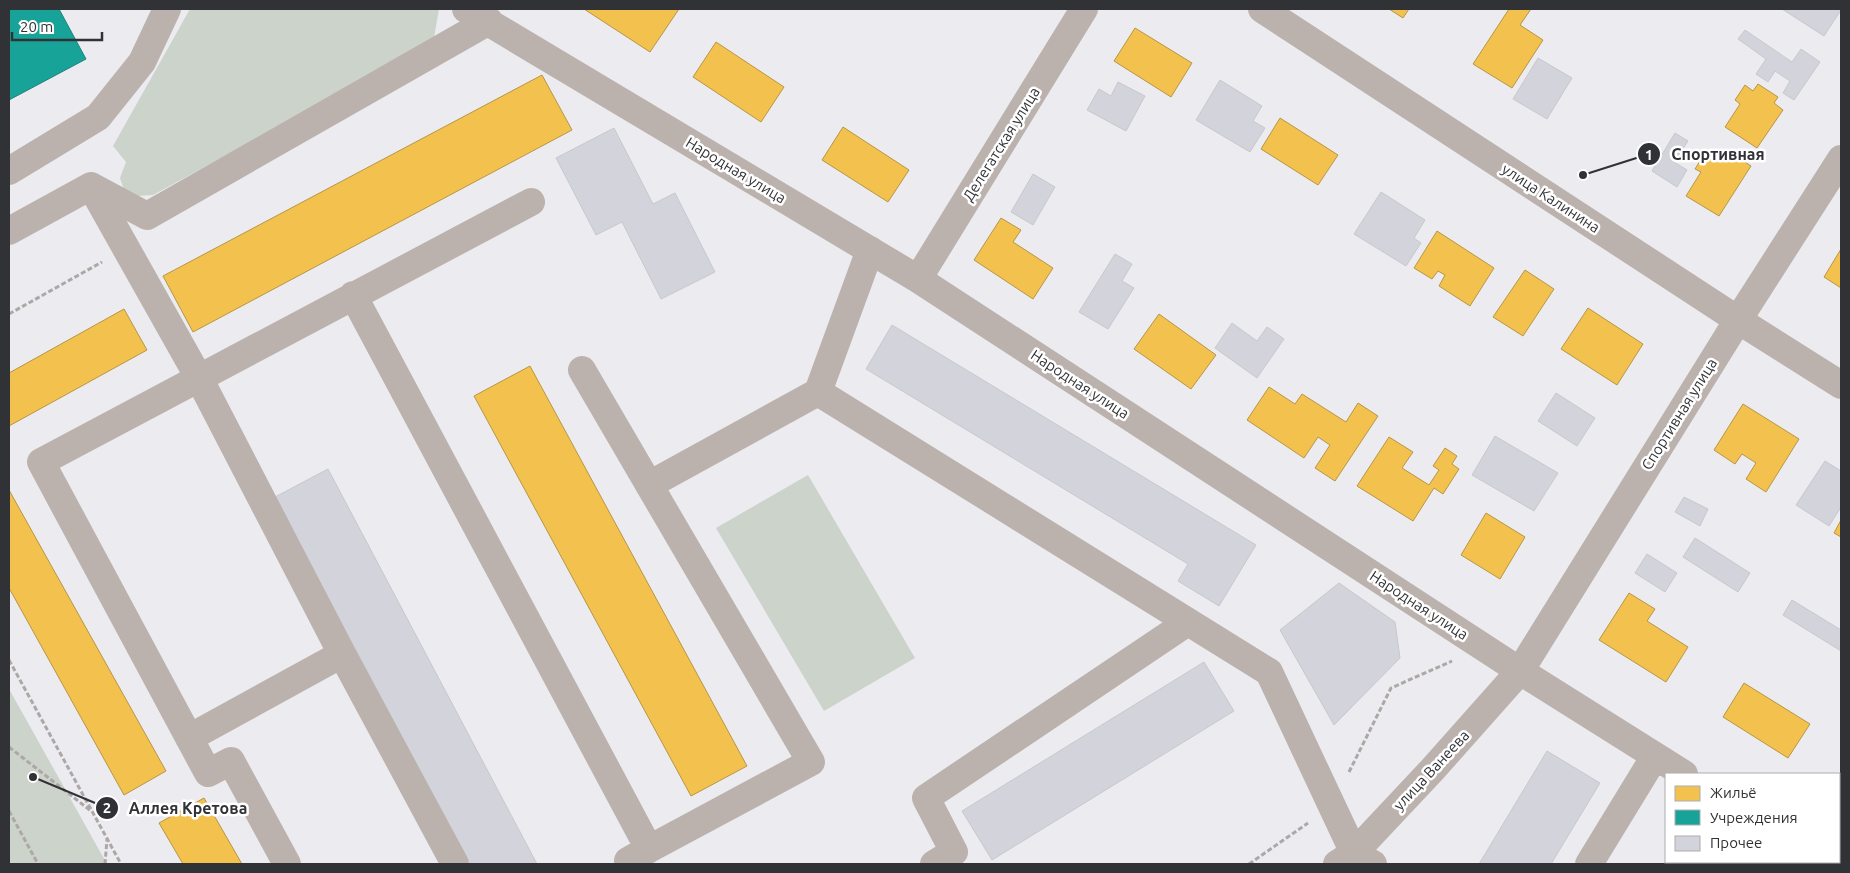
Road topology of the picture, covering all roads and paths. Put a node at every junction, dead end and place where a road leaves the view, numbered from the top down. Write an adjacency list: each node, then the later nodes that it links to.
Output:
1 (167, 9): 6 (street)
2 (1084, 9): 12 (street, Делегатская улица)
3 (1262, 9): 15 (street, улица Калинина)
4 (478, 15): 7 (street); 11 (street, Народная улица)
5 (1841, 159): 15 (street, Спортивная улица)
6 (9, 170)
7 (92, 186): 9 (street); 10 (street)
8 (531, 202): 13 (street)
9 (9, 231)
10 (126, 248): 14 (path); 17 (street)
11 (870, 250): 12 (street, Народная улица); 19 (street)
12 (918, 279): 25 (street, Народная улица)
13 (353, 295): 17 (street); 34 (street)
14 (9, 314)
15 (1738, 320): 18 (street, улица Калинина); 25 (street, Спортивная улица)
16 (582, 370): 20 (street)
17 (199, 378): 22 (street); 26 (street)
18 (1841, 385)
19 (818, 392): 20 (street); 21 (street)
20 (649, 485): 34 (street)
21 (1188, 622): 30 (street); 41 (street)
22 (342, 654): 26 (street); 40 (street)
23 (1459, 658): 30 (path)
24 (9, 660): 32 (path)
25 (1520, 671): 28 (street, Народная улица); 35 (street, улица Ванеева)
26 (189, 738): 39 (street)
27 (9, 747): 32 (path)
28 (1655, 756): 29 (street, Народная улица); 43 (street)
29 (1682, 773)
30 (1332, 806): 35 (street); 42 (path)
31 (9, 811): 36 (path)
32 (93, 813): 33 (path)
33 (107, 839): 37 (path); 38 (path)
34 (640, 856)
35 (1355, 860)
36 (38, 864)
37 (104, 864)
38 (121, 864)
39 (287, 864)
40 (455, 864)
41 (934, 864)
42 (1249, 864)
43 (1589, 864)

